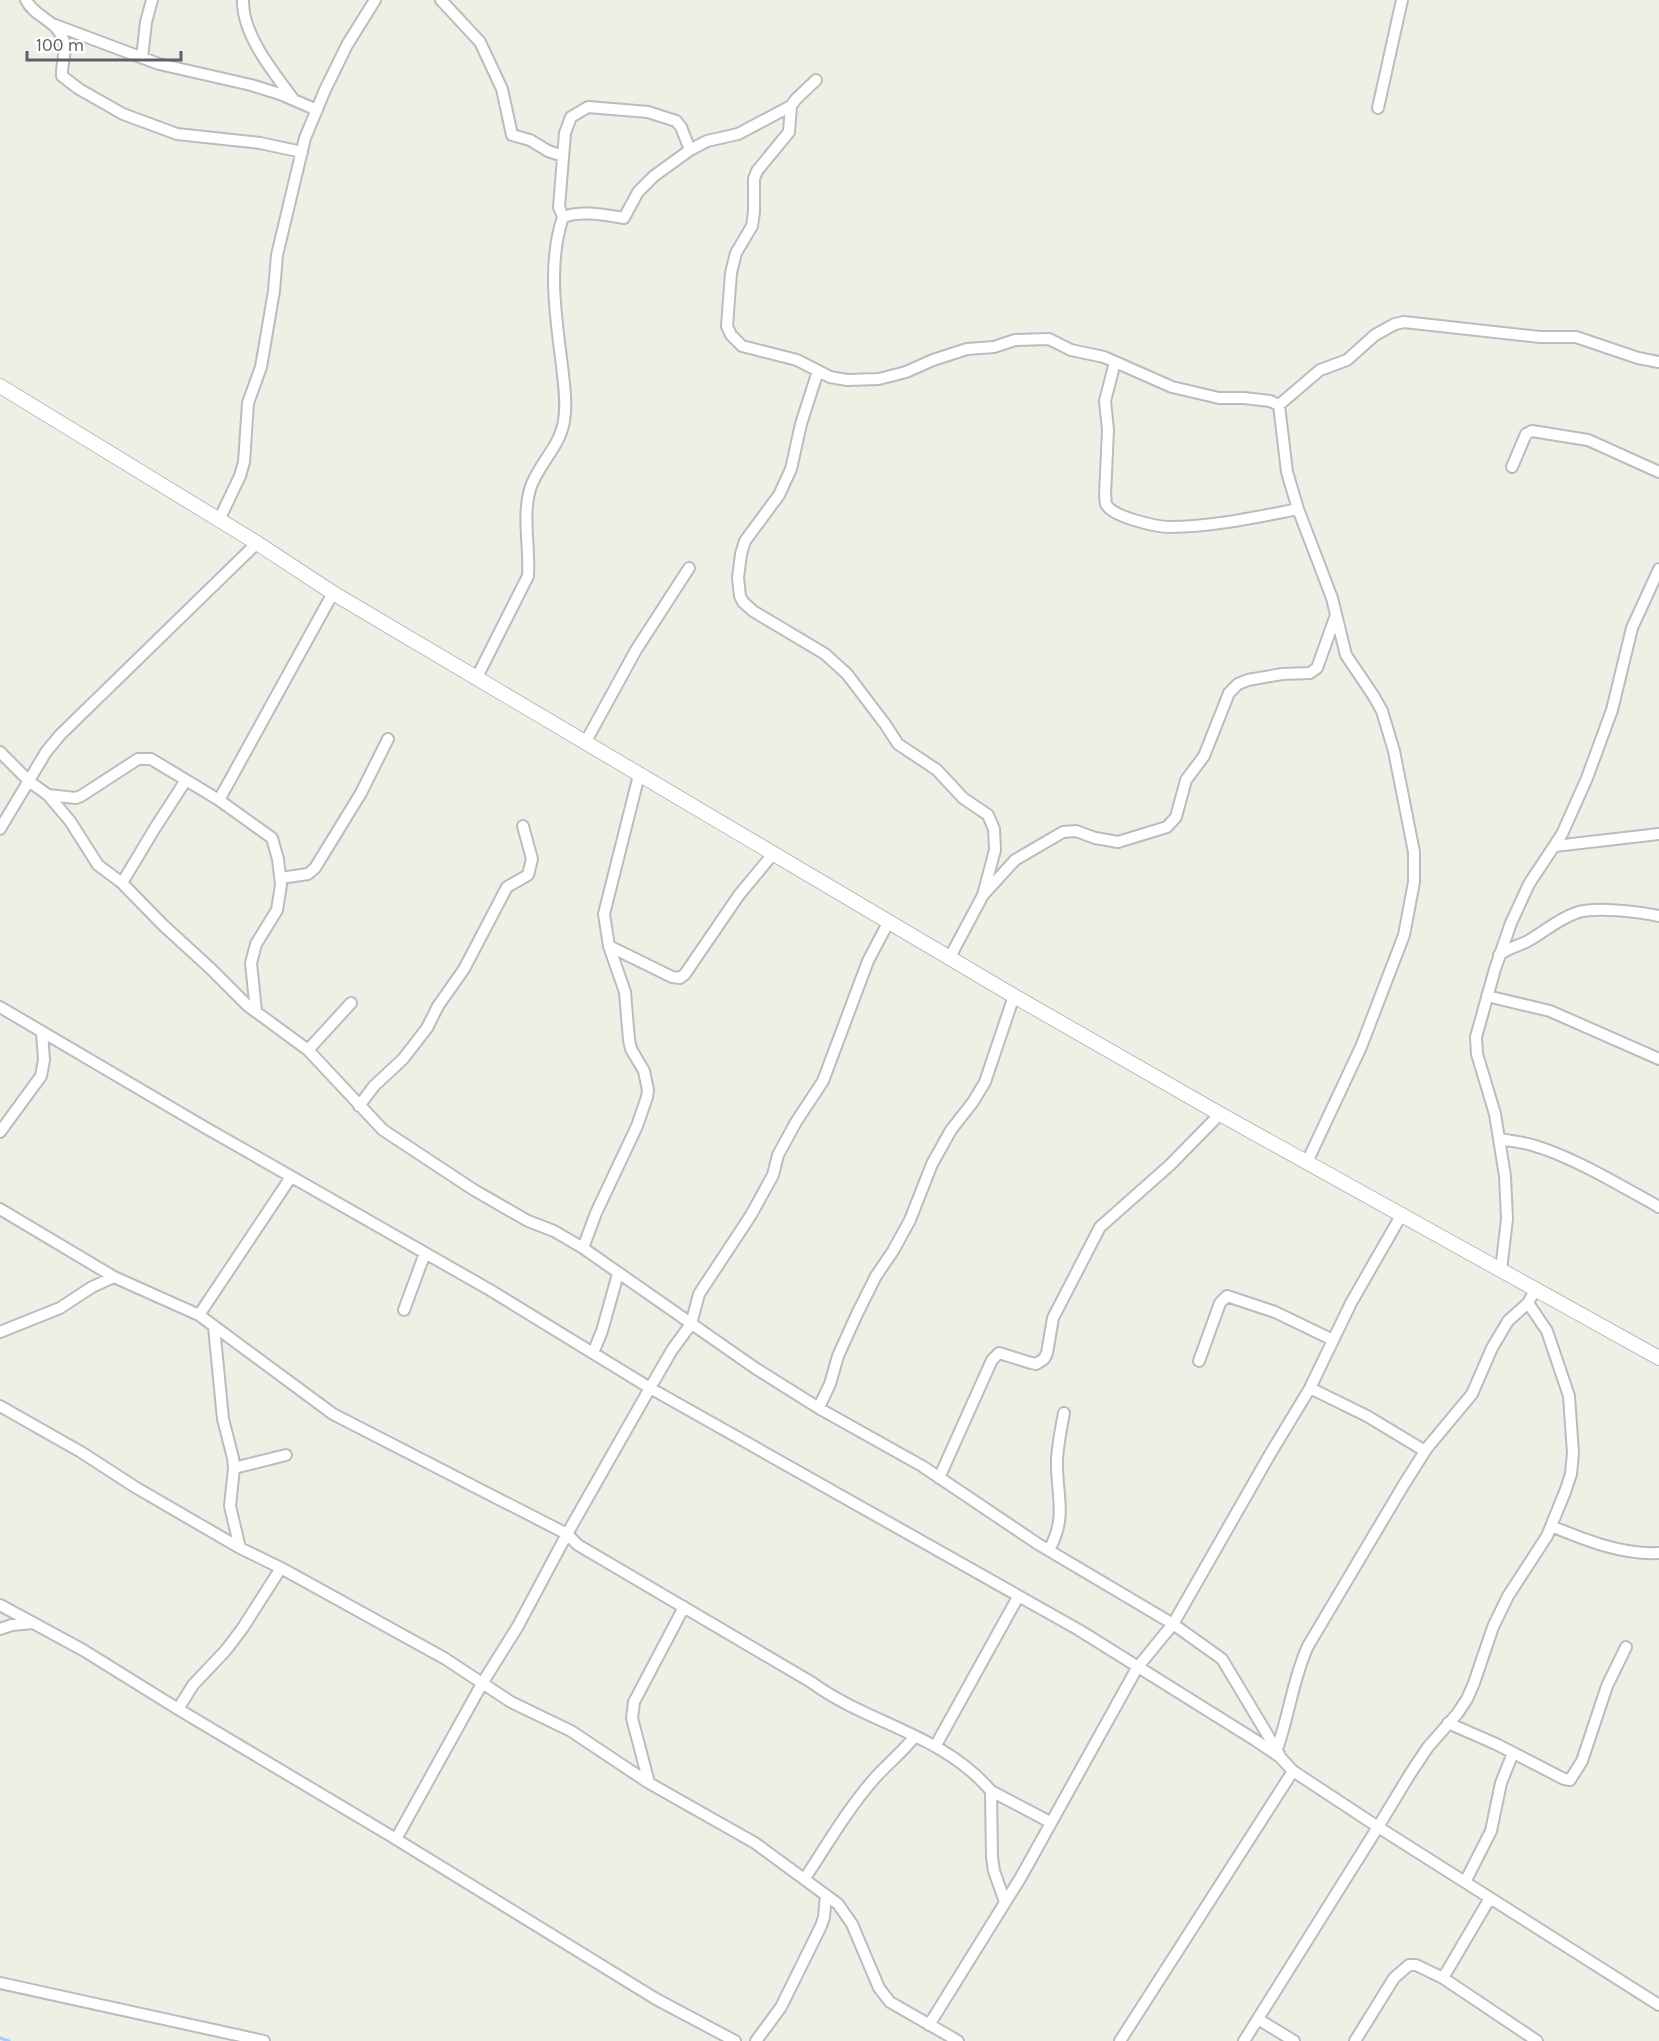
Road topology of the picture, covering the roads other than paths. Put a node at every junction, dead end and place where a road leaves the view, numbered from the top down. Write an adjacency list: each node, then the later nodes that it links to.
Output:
1 (26, 0): 7 (street)
2 (152, 0): 8 (street)
3 (243, 0): 10 (street)
4 (375, 0): 13 (street)
5 (441, 0): 16 (street)
6 (1402, 0): 12 (street)
7 (55, 25): 8 (street); 15 (street)
8 (142, 58): 10 (street)
9 (816, 80): 11 (street)
10 (294, 100): 13 (street)
11 (791, 106): 14 (street); 20 (street)
12 (1378, 108)
13 (317, 110): 15 (street)
14 (690, 150): 16 (street); 17 (street)
15 (302, 152): 26 (street)
16 (563, 156): 17 (street)
17 (563, 217): 32 (street)
18 (1115, 362): 20 (street); 22 (street); 25 (street)
19 (1659, 362): 22 (street)
20 (818, 371): 48 (street)
21 (0, 386): 26 (street)
22 (1279, 405): 25 (street)
23 (1512, 467): 24 (street)
24 (1659, 472)
25 (1298, 509): 31 (street)
26 (219, 520): 27 (street)
27 (257, 543): 30 (street); 38 (street)
28 (689, 568): 34 (street)
29 (1659, 569): 44 (street)
30 (333, 593): 32 (street); 40 (street)
31 (1336, 615): 48 (street); 66 (street)
32 (476, 679): 34 (street)
33 (388, 740): 46 (street)
34 (585, 743): 36 (street)
35 (0, 752): 38 (street)
36 (639, 775): 45 (street); 51 (street)
37 (186, 780): 39 (street); 40 (street); 47 (street)
38 (30, 782): 39 (street); 42 (street)
39 (48, 795): 47 (street)
40 (219, 800): 46 (street)
41 (523, 826): 62 (street)
42 (0, 829)
43 (1659, 834): 44 (street)
44 (1555, 846): 52 (street)
45 (772, 854): 50 (street); 51 (street)
46 (281, 878): 58 (street)
47 (122, 883): 58 (street)
48 (983, 896): 53 (street)
49 (1659, 916): 52 (street)
50 (888, 923): 53 (street); 79 (street)
51 (609, 946): 71 (street)
52 (1499, 955): 55 (street)
53 (950, 957): 54 (street)
54 (1014, 996): 63 (street); 89 (street)
55 (1487, 996): 61 (street); 65 (street)
56 (351, 1003): 60 (street)
57 (0, 1007): 59 (street)
58 (256, 1011): 60 (street)
59 (42, 1032): 64 (street); 67 (street)
60 (308, 1050): 62 (street)
61 (1659, 1059)
62 (359, 1106): 71 (street)
63 (1220, 1114): 66 (street); 94 (street)
64 (0, 1132)
65 (1500, 1139): 68 (street); 73 (street)
66 (1307, 1162): 70 (street)
67 (291, 1177): 72 (street); 78 (street)
68 (1659, 1207)
69 (0, 1209): 75 (street)
70 (1401, 1214): 73 (street); 82 (street)
71 (583, 1248): 74 (street)
72 (425, 1253): 77 (street); 83 (street)
73 (1501, 1270): 76 (street)
74 (618, 1274): 79 (street); 83 (street)
75 (114, 1277): 78 (street); 81 (street)
76 (1531, 1296): 84 (street); 91 (street); 95 (street)
77 (404, 1310)
78 (199, 1315): 80 (street)
79 (691, 1324): 86 (street); 89 (street)
80 (214, 1327): 93 (street); 96 (street)
81 (0, 1332)
82 (1333, 1340): 85 (street); 87 (street)
83 (593, 1353): 86 (street)
84 (1659, 1358)
85 (1198, 1361)
86 (650, 1388): 96 (street); 101 (street)
87 (1310, 1388): 91 (street); 105 (street)
88 (0, 1406): 97 (street)
89 (819, 1407): 94 (street)
90 (1064, 1413): 98 (street)
91 (1425, 1451): 114 (street)
92 (286, 1455): 93 (street)
93 (234, 1468): 97 (street)
94 (939, 1478): 98 (street)
95 (1551, 1526): 99 (street); 111 (street)
96 (567, 1534): 103 (street); 109 (street)
97 (240, 1548): 100 (street)
98 (1049, 1550): 105 (street)
99 (1659, 1553)
100 (281, 1568): 109 (street); 110 (street)
101 (1018, 1597): 108 (street); 113 (street)
102 (0, 1605): 104 (street)
103 (684, 1607): 112 (street); 117 (street)
104 (33, 1623): 106 (street); 110 (street)
105 (1173, 1624): 108 (street); 114 (street)
106 (0, 1629)
107 (1626, 1647): 115 (street)
108 (1137, 1668): 114 (street); 119 (street)
109 (483, 1682): 117 (street); 121 (street)
110 (178, 1709): 121 (street)
111 (1448, 1723): 115 (street); 120 (street)
112 (915, 1736): 113 (street); 122 (street)
113 (936, 1745): 118 (street)
114 (1279, 1753): 116 (street)
115 (1514, 1753): 123 (street)
116 (1293, 1771): 120 (street); 136 (street)
117 (649, 1784): 122 (street)
118 (991, 1791): 119 (street); 126 (street)
119 (1050, 1822): 126 (street)
120 (1378, 1827): 123 (street); 130 (street)
121 (396, 1839): 133 (street)
122 (805, 1878): 124 (street)
123 (1465, 1882): 125 (street)
124 (826, 1895): 131 (street); 134 (street)
125 (1490, 1898): 127 (street); 129 (street)
126 (1005, 1902): 131 (street)
127 (1443, 1978): 139 (street); 140 (street)
128 (0, 1983): 132 (street)
129 (1659, 2005)
130 (1258, 2019): 137 (street); 138 (street)
131 (929, 2025): 135 (street)
132 (264, 2041)
133 (735, 2041)
134 (756, 2041)
135 (958, 2041)
136 (1120, 2041)
137 (1244, 2041)
138 (1294, 2041)
139 (1355, 2041)
140 (1537, 2041)

